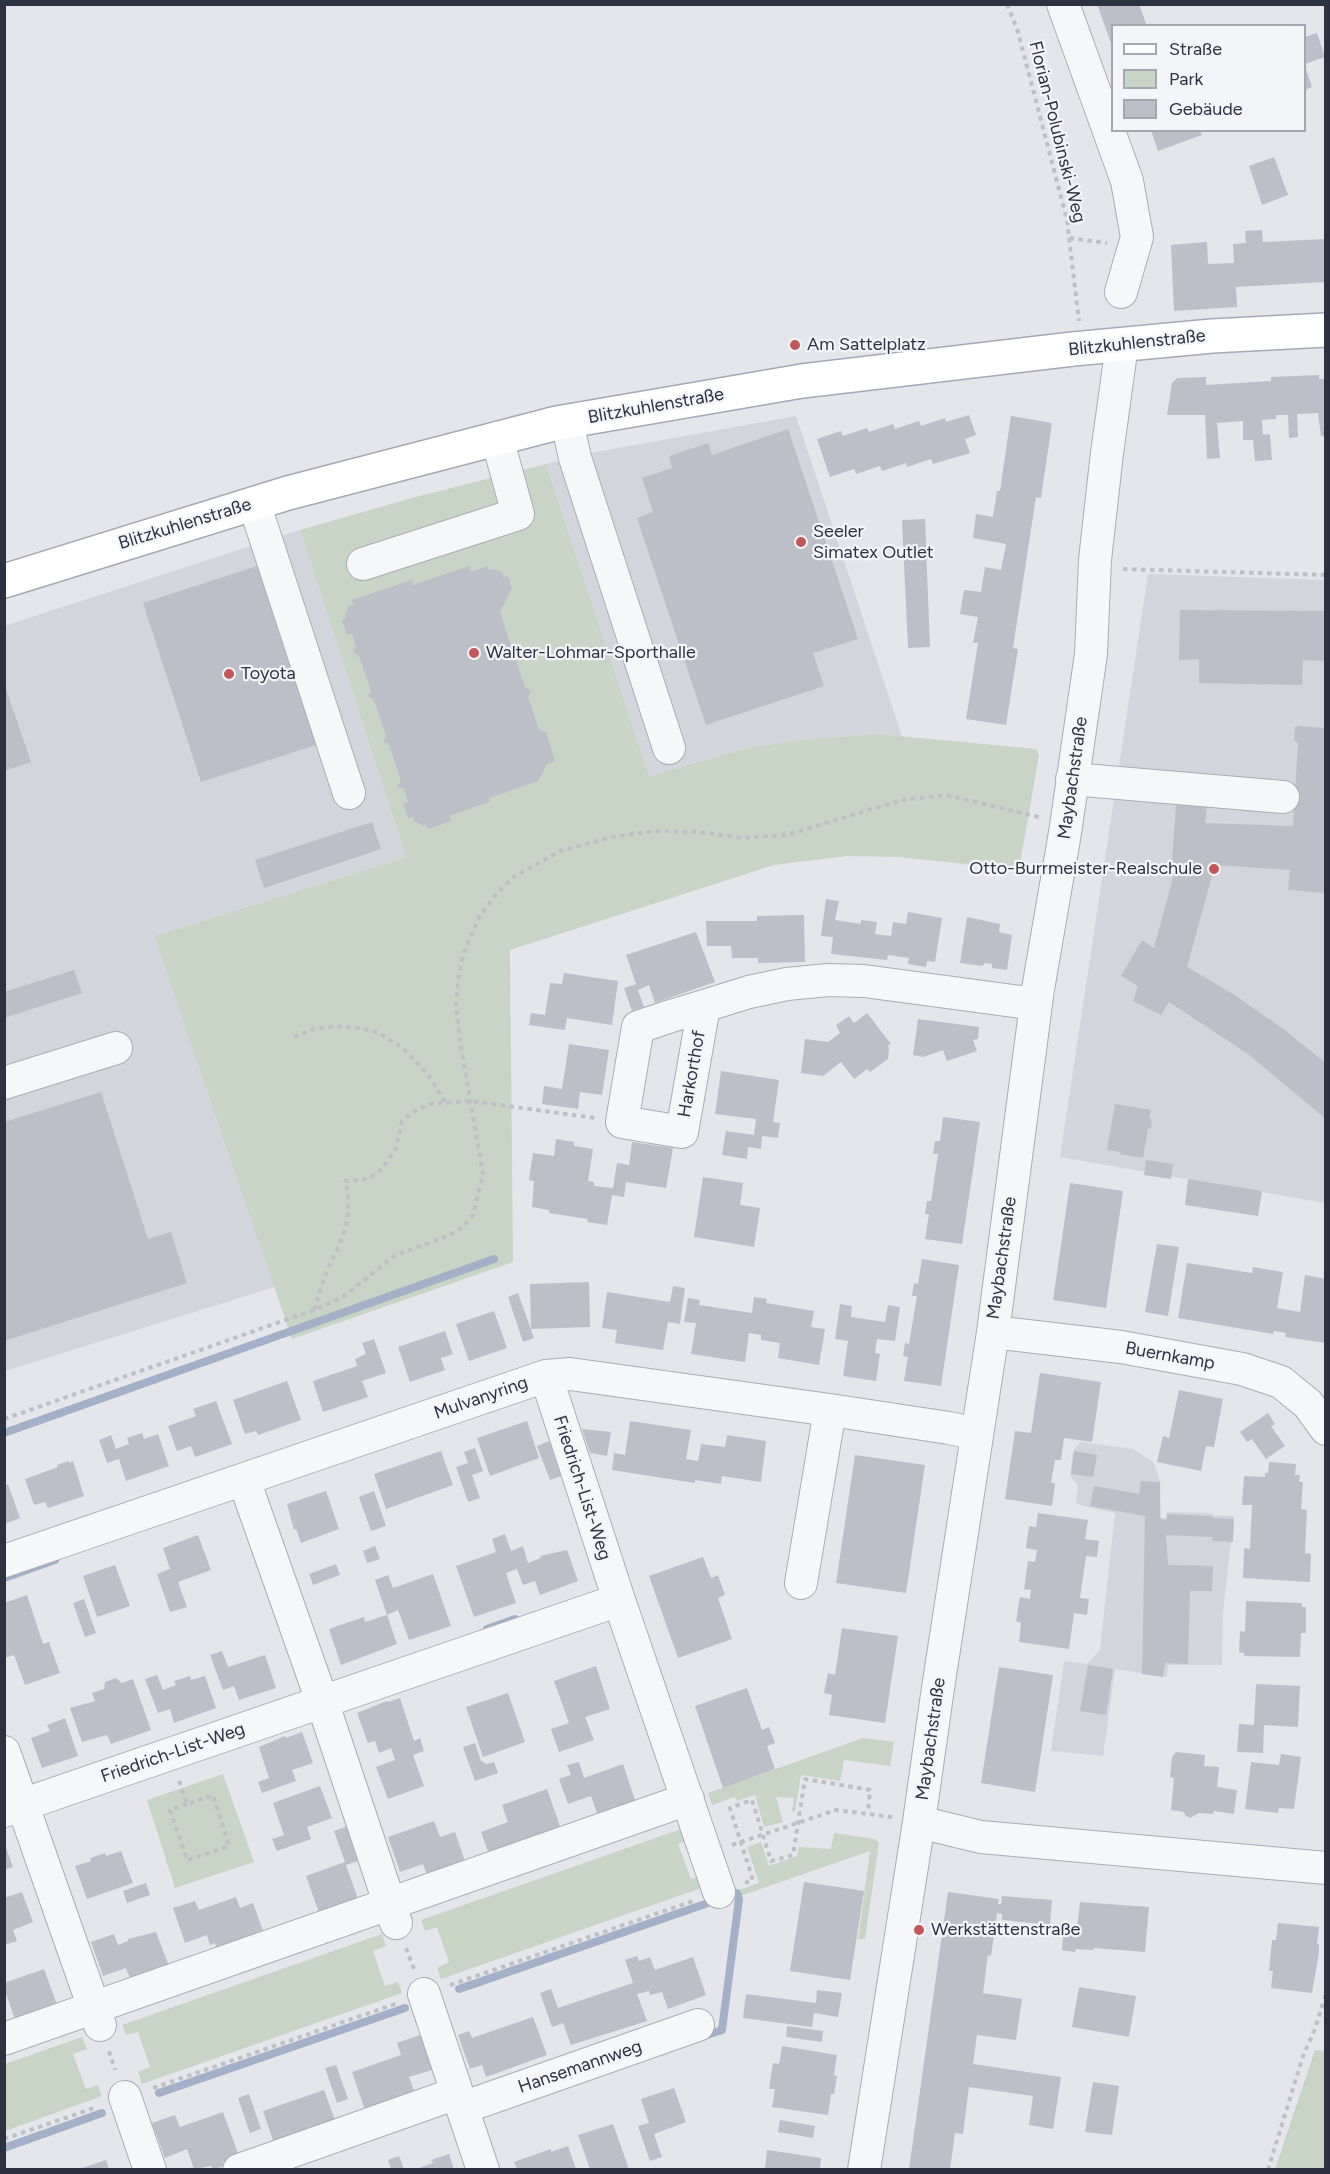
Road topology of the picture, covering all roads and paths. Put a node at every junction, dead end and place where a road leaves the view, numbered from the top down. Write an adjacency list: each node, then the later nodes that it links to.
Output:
1 (1008, 4): 3 (path, Florian-Polubinski-Weg)
2 (1063, 4): 4 (street)
3 (1069, 238): 4 (path, Florian-Polubinski-Weg); 8 (path)
4 (1134, 247): 5 (street)
5 (1121, 292)
6 (1326, 330): 7 (main road, Blitzkuhlenstraße)
7 (1122, 345): 8 (main road, Blitzkuhlenstraße); 13 (street, Maybachstraße)
8 (1082, 348): 9 (main road, Blitzkuhlenstraße)
9 (567, 422): 10 (main road, Blitzkuhlenstraße); 16 (street)
10 (497, 438): 11 (main road, Blitzkuhlenstraße); 12 (street)
11 (254, 503): 15 (main road, Blitzkuhlenstraße); 18 (street)
12 (363, 564)
13 (1095, 568): 14 (path); 17 (street, Maybachstraße)
14 (1326, 575)
15 (4, 581)
16 (669, 748)
17 (1072, 779): 19 (street); 20 (street, Maybachstraße)
18 (349, 792)
19 (1283, 797)
20 (1066, 823): 21 (street, Maybachstraße); 26 (path)
21 (1036, 1004): 22 (street, Harkorthof); 30 (street, Maybachstraße)
22 (704, 1006): 28 (street, Harkorthof); 28 (street, Harkorthof)
23 (294, 1037): 27 (path)
24 (116, 1048): 25 (street)
25 (4, 1083)
26 (471, 1101): 27 (path); 28 (path); 29 (path)
27 (445, 1102): 29 (path)
28 (622, 1122)
29 (314, 1310): 33 (path)
30 (993, 1332): 34 (street, Buernkamp); 35 (street, Maybachstraße)
31 (546, 1376): 32 (street, Mulvanyring); 36 (street, Mulvanyring); 39 (street, Friedrich-List-Weg)
32 (830, 1410): 35 (street, Mulvanyring); 38 (street)
33 (4, 1419)
34 (1326, 1429)
35 (977, 1434): 46 (street, Maybachstraße)
36 (244, 1480): 37 (street, Mulvanyring); 40 (street)
37 (4, 1561)
38 (801, 1583)
39 (619, 1600): 40 (street, Friedrich-List-Weg); 43 (street, Friedrich-List-Weg)
40 (322, 1701): 42 (street, Friedrich-List-Weg); 52 (street)
41 (4, 1752): 45 (street)
42 (169, 1755): 44 (path); 45 (street, Friedrich-List-Weg)
43 (688, 1799): 51 (street, Friedrich-List-Weg); 52 (street)
44 (187, 1804): 44 (path)
45 (14, 1808): 55 (street)
46 (920, 1822): 50 (street); 64 (street, Maybachstraße)
47 (798, 1823): 47 (path); 48 (path); 48 (path)
48 (763, 1834): 49 (path); 49 (path)
49 (739, 1842): 51 (path)
50 (1326, 1868)
51 (719, 1892): 53 (path)
52 (393, 1913): 53 (path); 55 (street)
53 (423, 1994): 58 (path); 59 (street)
54 (1326, 1994): 65 (path)
55 (97, 2016): 57 (street); 58 (path)
56 (698, 2025): 59 (street, Hansemannweg)
57 (4, 2039)
58 (125, 2097): 60 (path); 61 (street)
59 (460, 2101): 62 (street, Hansemannweg); 63 (street)
60 (4, 2139)
61 (150, 2169)
62 (239, 2169)
63 (483, 2169)
64 (864, 2169)
65 (1268, 2169)

